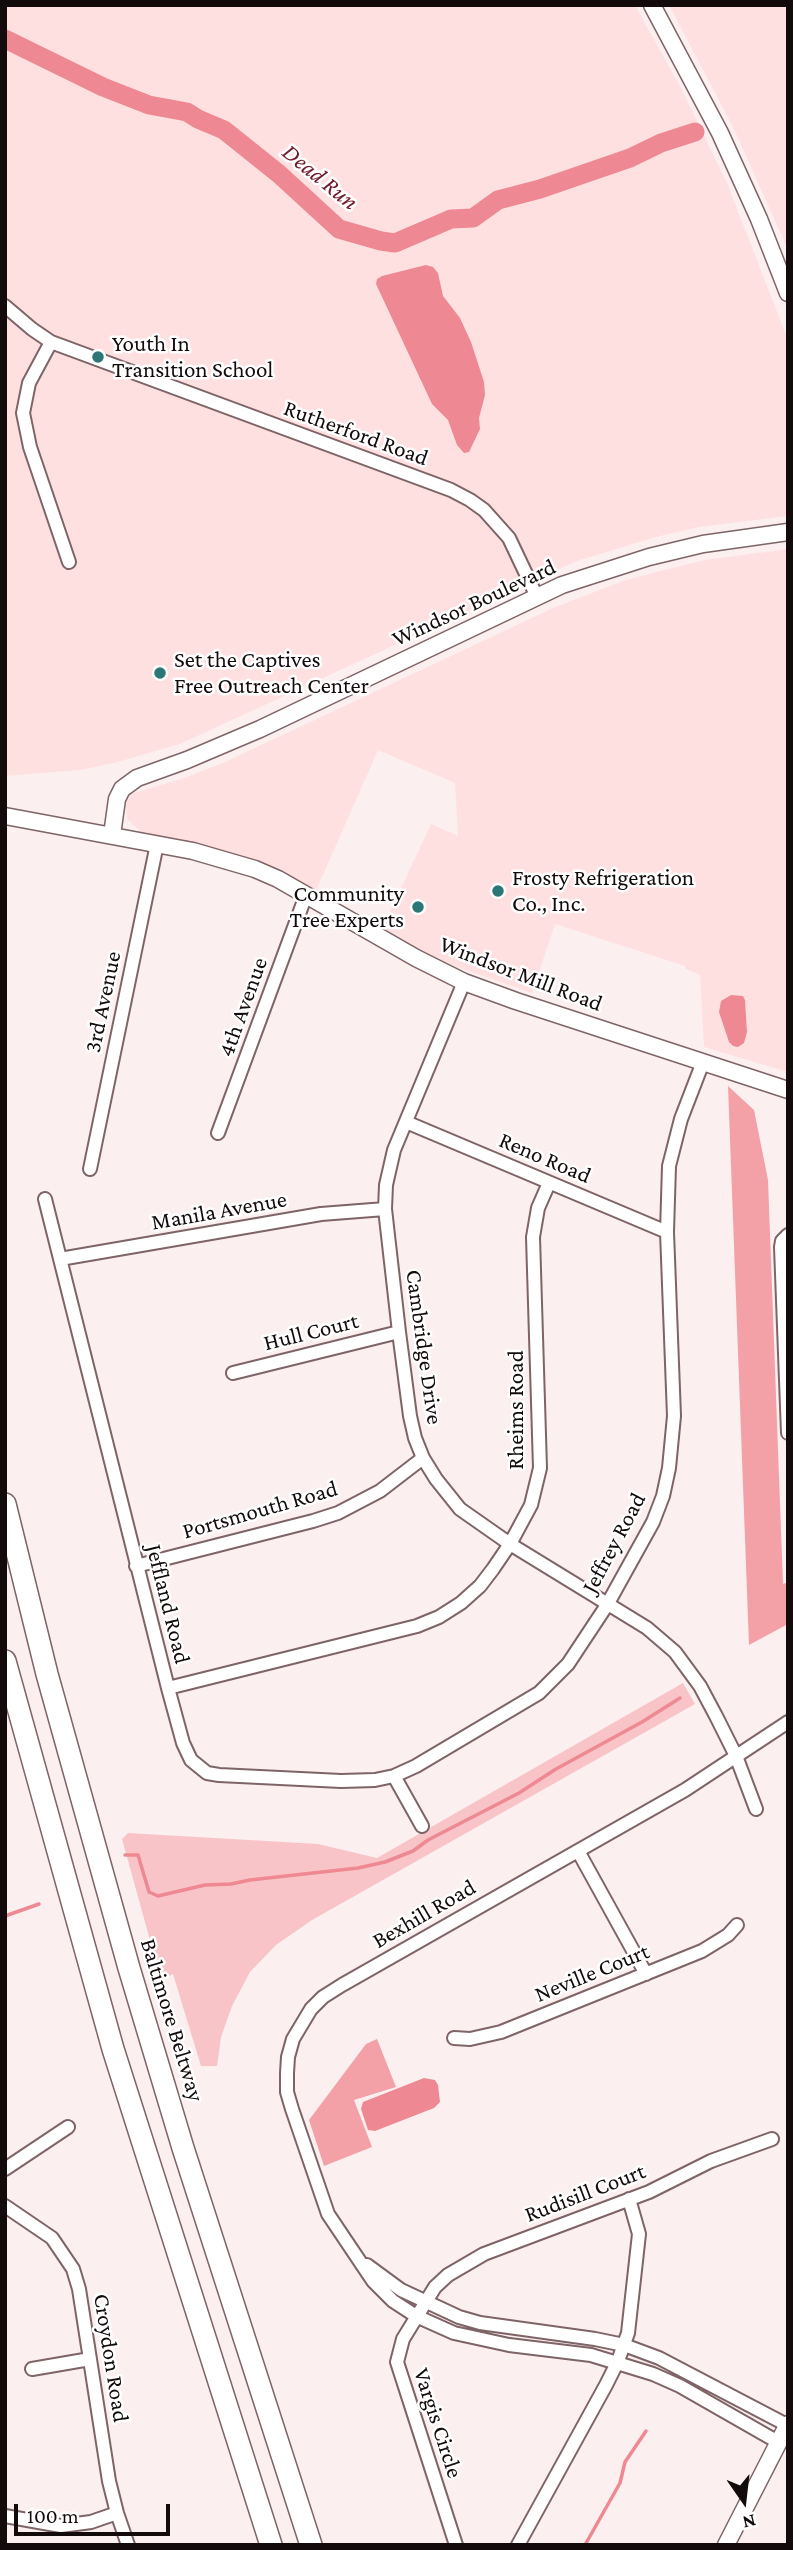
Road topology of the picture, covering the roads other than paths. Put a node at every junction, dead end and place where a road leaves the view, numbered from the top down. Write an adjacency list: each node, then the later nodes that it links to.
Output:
1 (652, 5): 2 (main road)
2 (788, 293)
3 (5, 306): 4 (street, Rutherford Road)
4 (51, 342): 6 (street); 7 (street, Rutherford Road)
5 (788, 532): 7 (main road, Windsor Boulevard)
6 (69, 562)
7 (537, 597): 9 (main road, Windsor Boulevard)
8 (5, 816): 9 (main road, Windsor Mill Road)
9 (111, 835): 10 (main road, Windsor Mill Road)
10 (157, 844): 11 (main road, Windsor Mill Road); 17 (street, 3rd Avenue)
11 (306, 895): 12 (main road, Windsor Mill Road); 16 (street, 4th Avenue)
12 (464, 982): 13 (main road, Windsor Mill Road); 15 (street, Cambridge Drive)
13 (703, 1062): 14 (main road, Windsor Mill Road); 21 (street, Jeffrey Road)
14 (788, 1090)
15 (406, 1122): 18 (street, Reno Road); 20 (street, Cambridge Drive)
16 (218, 1133)
17 (90, 1169)
18 (549, 1183): 21 (street, Reno Road); 30 (street, Rheims Road)
19 (45, 1199): 23 (street, Jeffland Road)
20 (385, 1209): 23 (street, Manila Avenue); 24 (street, Cambridge Drive)
21 (667, 1232): 32 (street, Jeffrey Road)
22 (788, 1235): 25 (street)
23 (60, 1259): 31 (street, Jeffland Road)
24 (400, 1332): 26 (street, Hull Court); 28 (street, Cambridge Drive)
25 (786, 1340): 27 (street)
26 (233, 1373)
27 (788, 1433)
28 (423, 1458): 30 (street, Cambridge Drive); 31 (street, Portsmouth Road)
29 (5, 1504): 63 (highway, Baltimore Beltway)
30 (510, 1544): 32 (street, Cambridge Drive); 34 (street, Rheims Road)
31 (136, 1566): 34 (street, Jeffland Road)
32 (607, 1605): 36 (street, Cambridge Drive); 37 (street, Jeffrey Road)
33 (5, 1661): 62 (highway)
34 (168, 1688): 37 (street, Jeffland Road)
35 (788, 1723): 36 (street, Bexhill Road)
36 (736, 1756): 38 (street, Cambridge Drive); 40 (street, Bexhill Road)
37 (394, 1776): 39 (street)
38 (756, 1810)
39 (422, 1826)
40 (578, 1851): 42 (street); 49 (street, Bexhill Road)
41 (737, 1925): 42 (street, Neville Court)
42 (646, 1974): 43 (street, Neville Court)
43 (454, 2038)
44 (68, 2127): 46 (street)
45 (772, 2139): 47 (street, Rudisill Court)
46 (5, 2169)
47 (629, 2199): 50 (street, Rudisill Court); 52 (street)
48 (5, 2206): 53 (street, Croydon Road)
49 (353, 2254): 50 (street, Bexhill Road); 51 (street, Bexhill Road)
50 (425, 2303): 51 (street, Rudisill Court); 52 (street, Bexhill Road)
51 (416, 2316): 54 (street, Bexhill Road); 64 (street, Vargis Circle)
52 (624, 2345): 54 (street); 56 (street, Bexhill Road)
53 (90, 2359): 55 (street); 58 (street, Croydon Road)
54 (618, 2361): 57 (street, Bexhill Road); 65 (street)
55 (32, 2369)
56 (787, 2425): 57 (main road)
57 (778, 2442): 60 (main road)
58 (117, 2513): 59 (street); 61 (street, Croydon Road)
59 (5, 2516)
60 (732, 2543)
61 (128, 2545)
62 (271, 2545)
63 (311, 2545)
64 (456, 2545)
65 (518, 2545)

